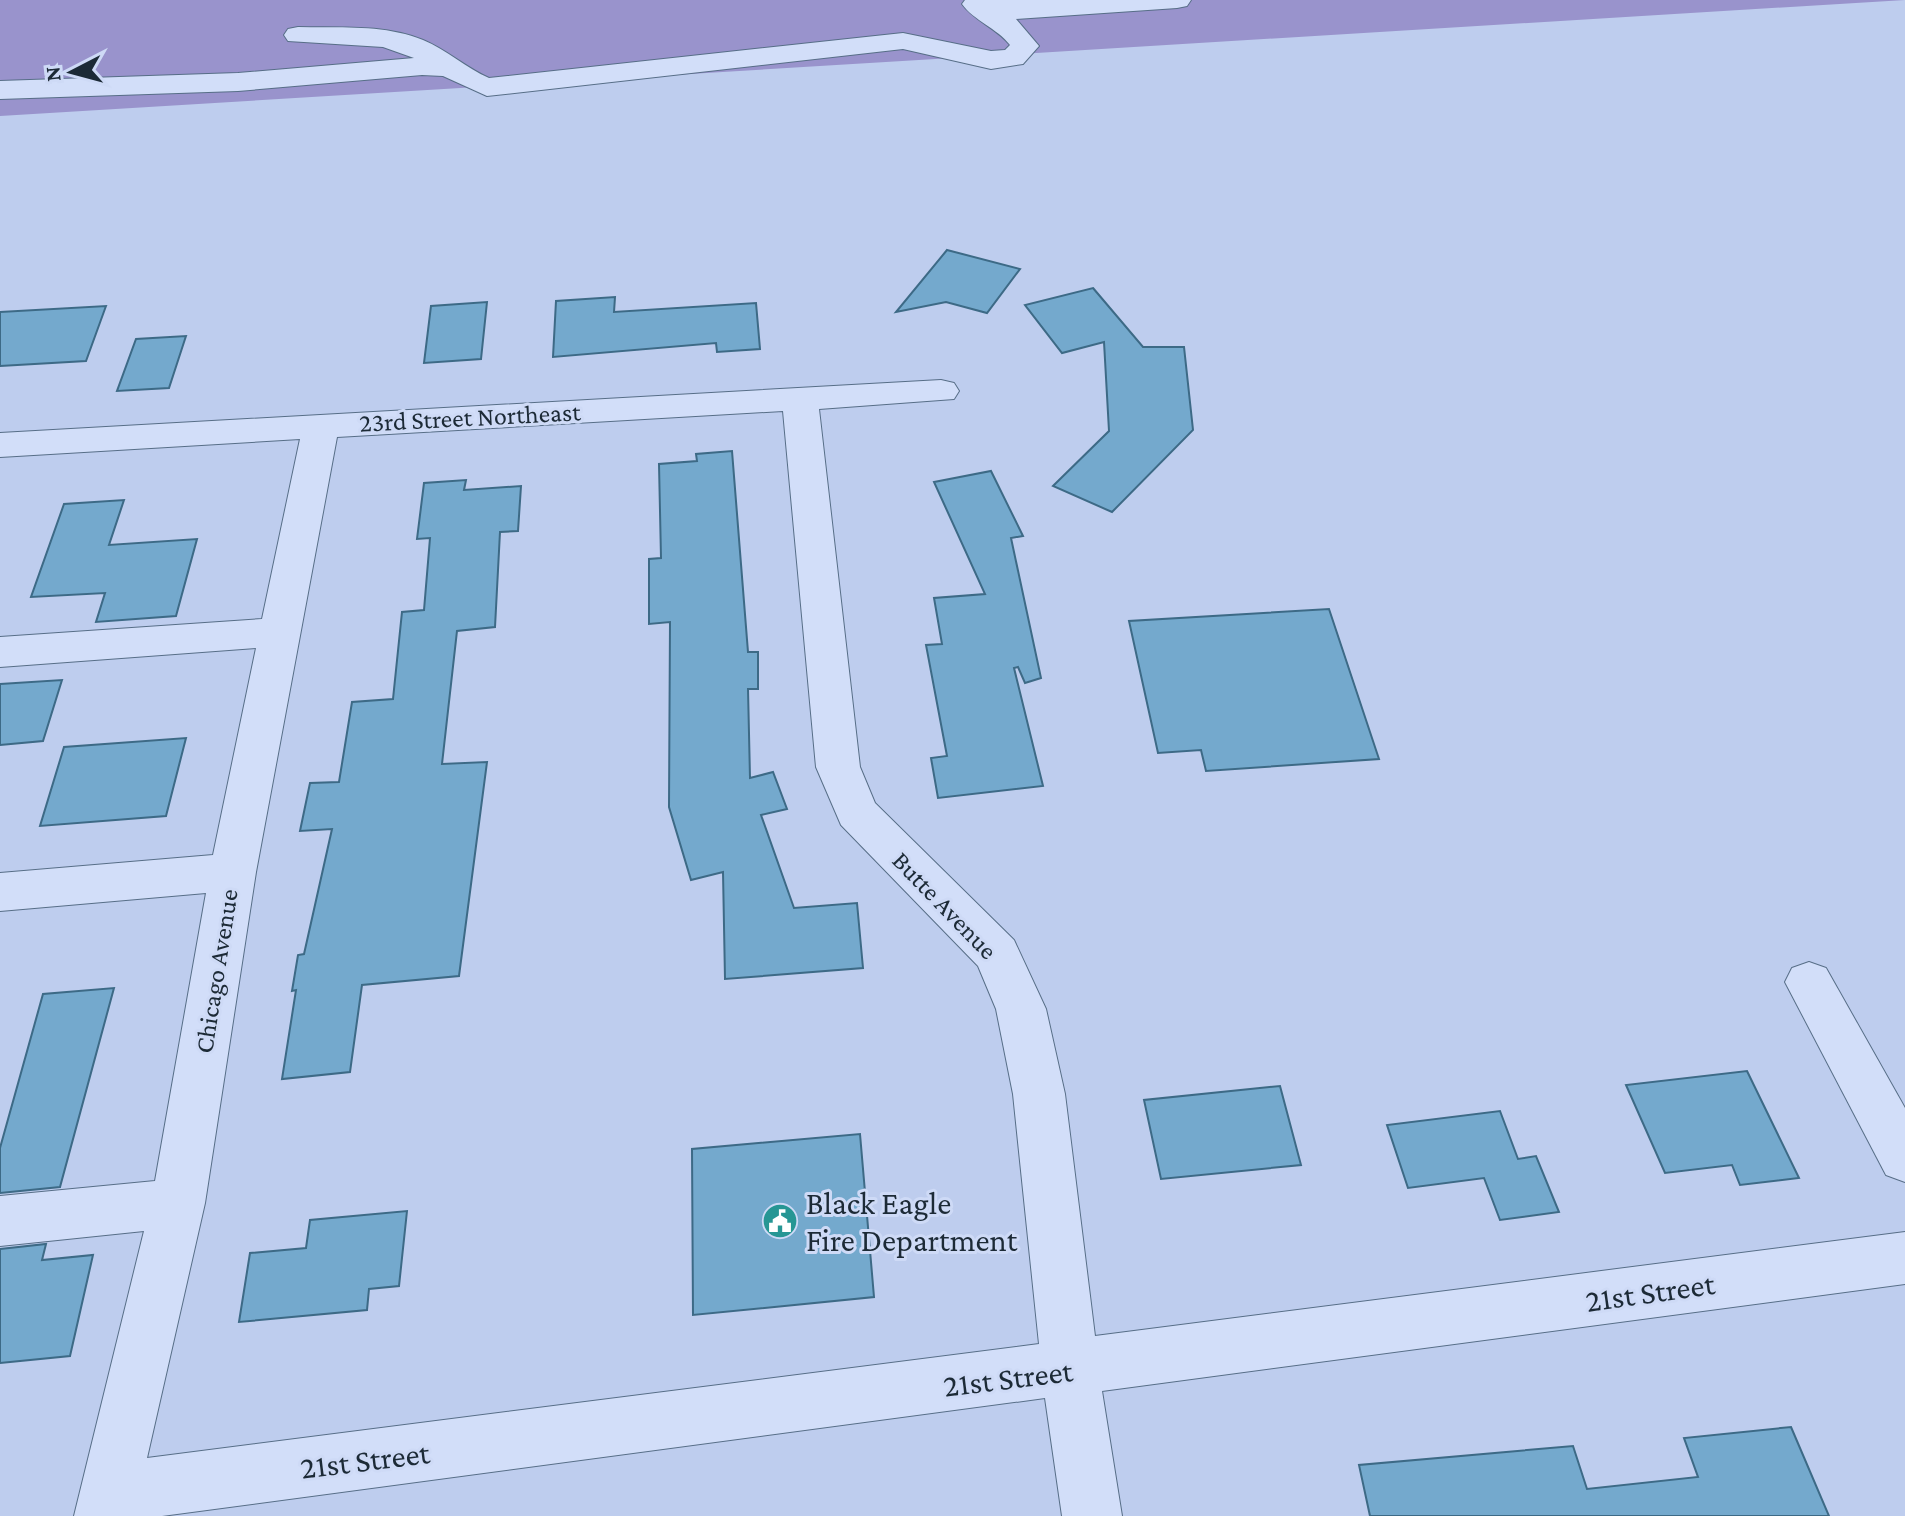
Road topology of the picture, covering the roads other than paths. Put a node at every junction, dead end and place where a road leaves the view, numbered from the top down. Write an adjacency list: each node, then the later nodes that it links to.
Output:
1 (1177, 0): 3 (street)
2 (975, 2): 3 (street); 5 (street)
3 (1037, 5)
4 (298, 35): 5 (street)
5 (457, 71): 6 (street)
6 (0, 90)
7 (941, 391): 8 (street, 23rd Street Northeast)
8 (800, 399): 9 (street, 23rd Street Northeast); 20 (street, Butte Avenue)
9 (321, 425): 10 (street, 23rd Street Northeast); 11 (street, Chicago Avenue)
10 (0, 445)
11 (279, 632): 12 (street); 13 (street, Chicago Avenue)
12 (0, 652)
13 (233, 872): 14 (street); 17 (street, Chicago Avenue)
14 (0, 892)
15 (1809, 982): 16 (street)
16 (1905, 1158)
17 (178, 1203): 18 (street); 21 (street, Chicago Avenue)
18 (0, 1221)
19 (1905, 1258): 20 (street, 21st Street)
20 (1070, 1370): 21 (street, 21st Street); 22 (street, Butte Avenue)
21 (107, 1505)
22 (1092, 1516)

